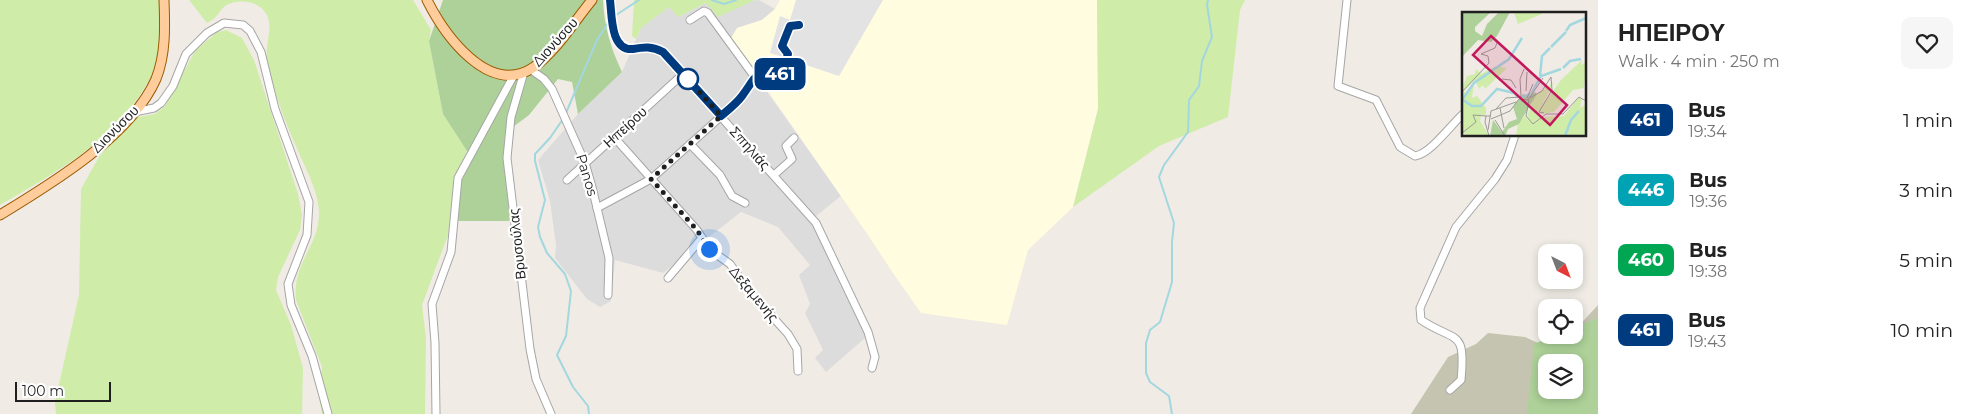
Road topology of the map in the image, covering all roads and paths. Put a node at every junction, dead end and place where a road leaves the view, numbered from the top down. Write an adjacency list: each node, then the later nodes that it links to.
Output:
1 (164, 0): 10 (main road, Διονύσου)
2 (427, 0): 9 (main road, Διονύσου)
3 (592, 0): 7 (main road, Διονύσου)
4 (610, 0): 8 (street, Σπηλιάς)
5 (1347, 0): 11 (street)
6 (690, 20): 12 (street)
7 (527, 71): 9 (main road, Διονύσου); 17 (street, Panos); 32 (street, Βρυσούλας)
8 (683, 74): 12 (street, Σπηλιάς); 14 (street, Ηπείρου)
9 (514, 75): 31 (street)
10 (134, 112): 23 (main road, Διονύσου); 30 (street)
11 (1462, 115)
12 (721, 116): 16 (street); 18 (street, Σπηλιάς)
13 (1515, 136): 29 (street)
14 (614, 137): 17 (street, Ηπείρου); 19 (street, Δεξαμενής)
15 (794, 138): 18 (street)
16 (690, 144): 19 (street); 21 (street)
17 (586, 163): 20 (street, Ηπείρου); 22 (street, Panos)
18 (774, 175): 27 (street, Σπηλιάς)
19 (651, 179): 22 (street); 24 (street, Δεξαμενής)
20 (568, 180)
21 (745, 203)
22 (597, 208): 26 (street, Panos)
23 (0, 215)
24 (702, 238): 25 (street); 28 (street, Δεξαμενής)
25 (668, 278)
26 (608, 295)
27 (872, 368)
28 (798, 371)
29 (1450, 390)
30 (328, 414)
31 (436, 414)
32 (551, 414)

